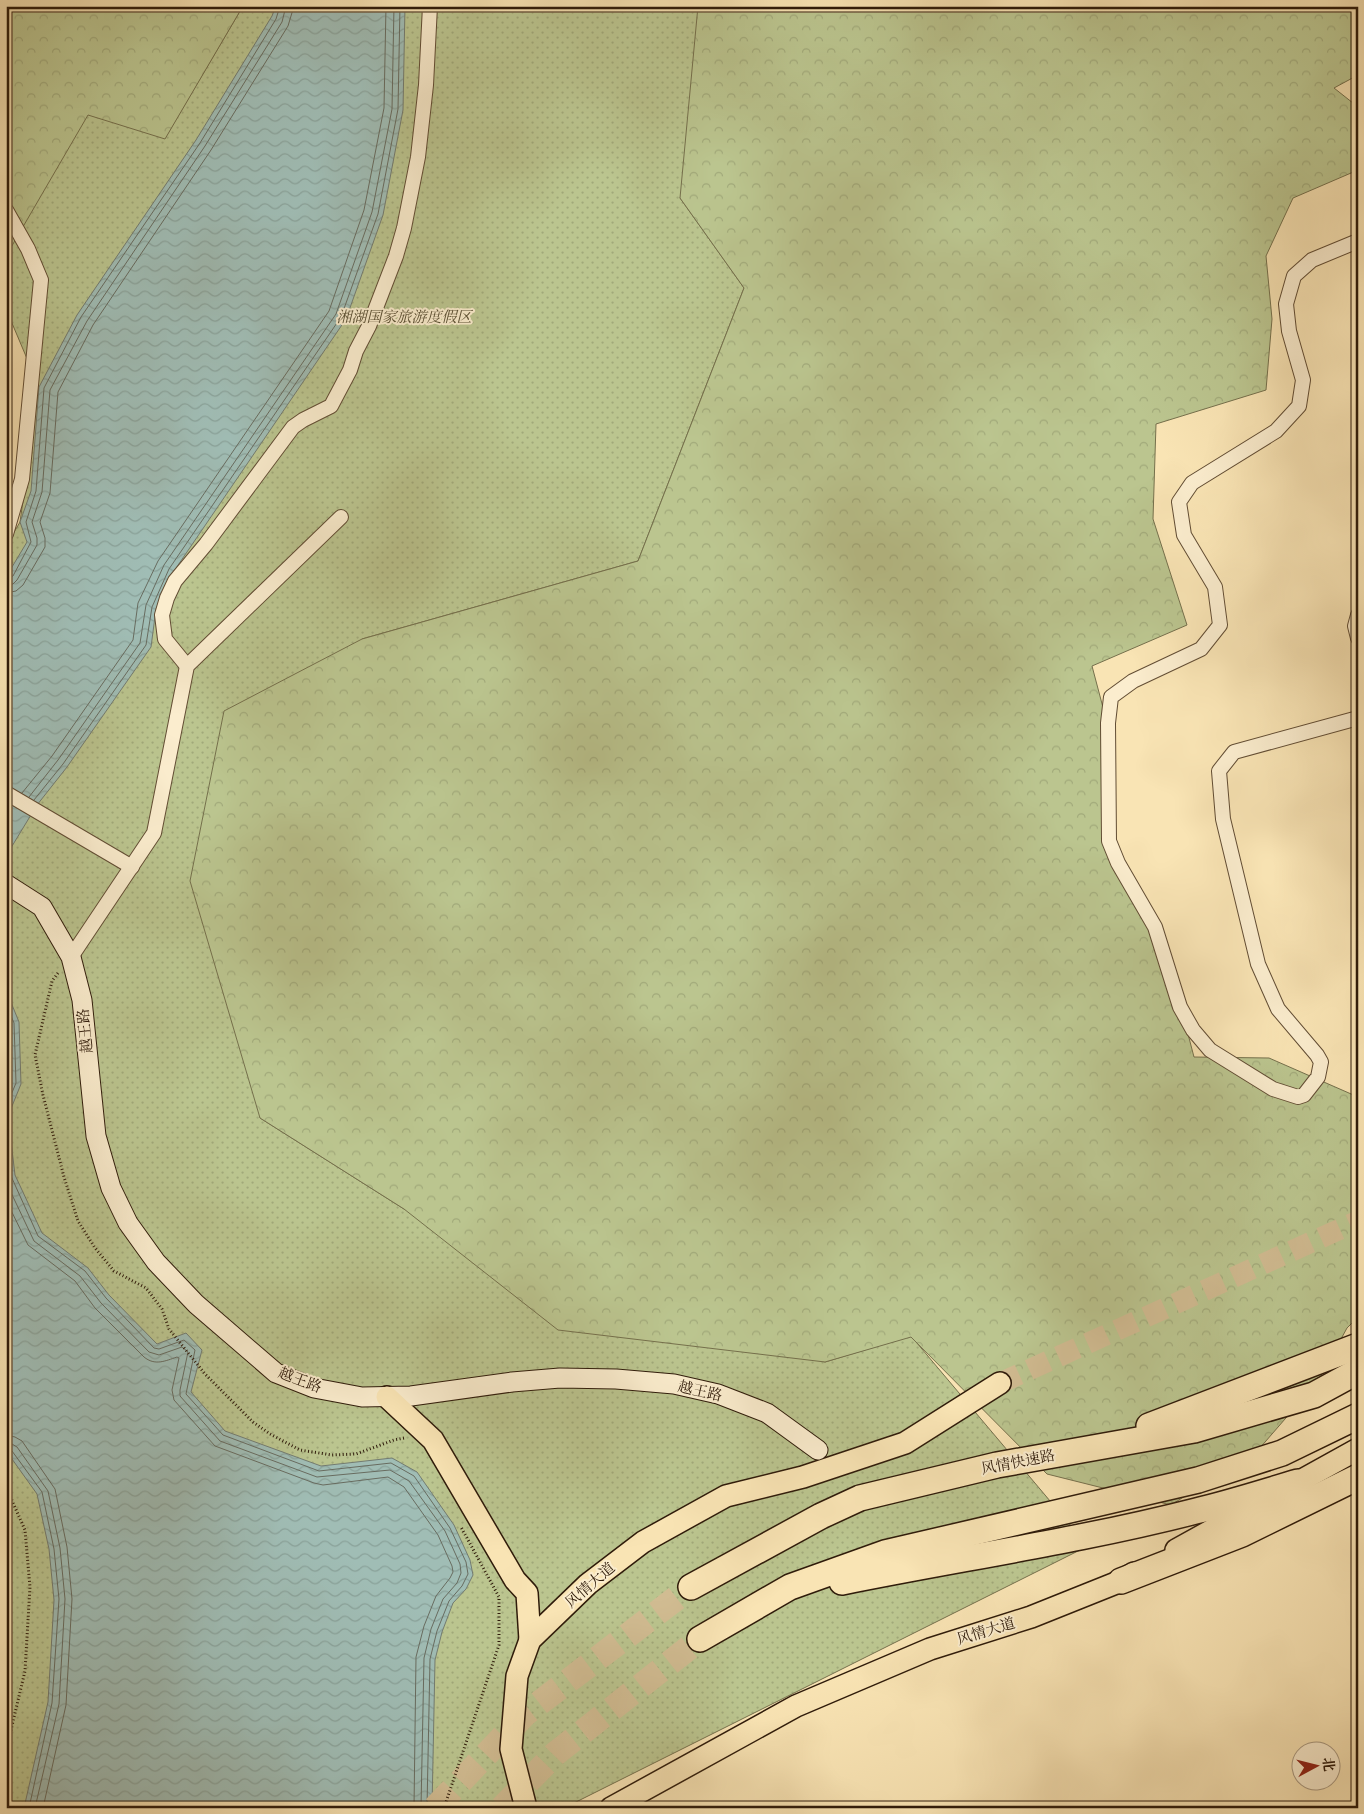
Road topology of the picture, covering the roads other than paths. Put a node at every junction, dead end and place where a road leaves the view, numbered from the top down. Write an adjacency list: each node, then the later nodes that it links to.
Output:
1 (430, 6): 8 (street)
2 (6, 210): 5 (street)
3 (1358, 242): 9 (street)
4 (341, 517): 8 (street)
5 (6, 534)
6 (1358, 614): 7 (street)
7 (1358, 638)
8 (187, 666): 11 (street)
9 (1358, 718)
10 (6, 793): 11 (street)
11 (132, 867): 13 (street)
12 (6, 884): 13 (main road, 越王路)
13 (71, 957): 17 (main road, 越王路)
14 (1358, 1346): 19 (highway)
15 (1358, 1371): 19 (highway, 风情快速路)
16 (1000, 1383): 25 (main road, 风情大道)
17 (387, 1397): 21 (main road, 越王路); 26 (main road)
18 (1358, 1416): 23 (highway)
19 (1093, 1448): 27 (highway, 风情快速路)
20 (1358, 1449): 23 (main road, 风情大道)
21 (818, 1450)
22 (1358, 1477): 24 (highway)
23 (1298, 1482): 24 (main road, 风情大道)
24 (1121, 1581): 30 (main road, 风情大道)
25 (588, 1584): 26 (main road); 28 (main road, 风情大道)
26 (521, 1587): 28 (main road)
27 (691, 1587)
28 (530, 1640): 29 (main road, 风情大道)
29 (526, 1808)
30 (612, 1808)

